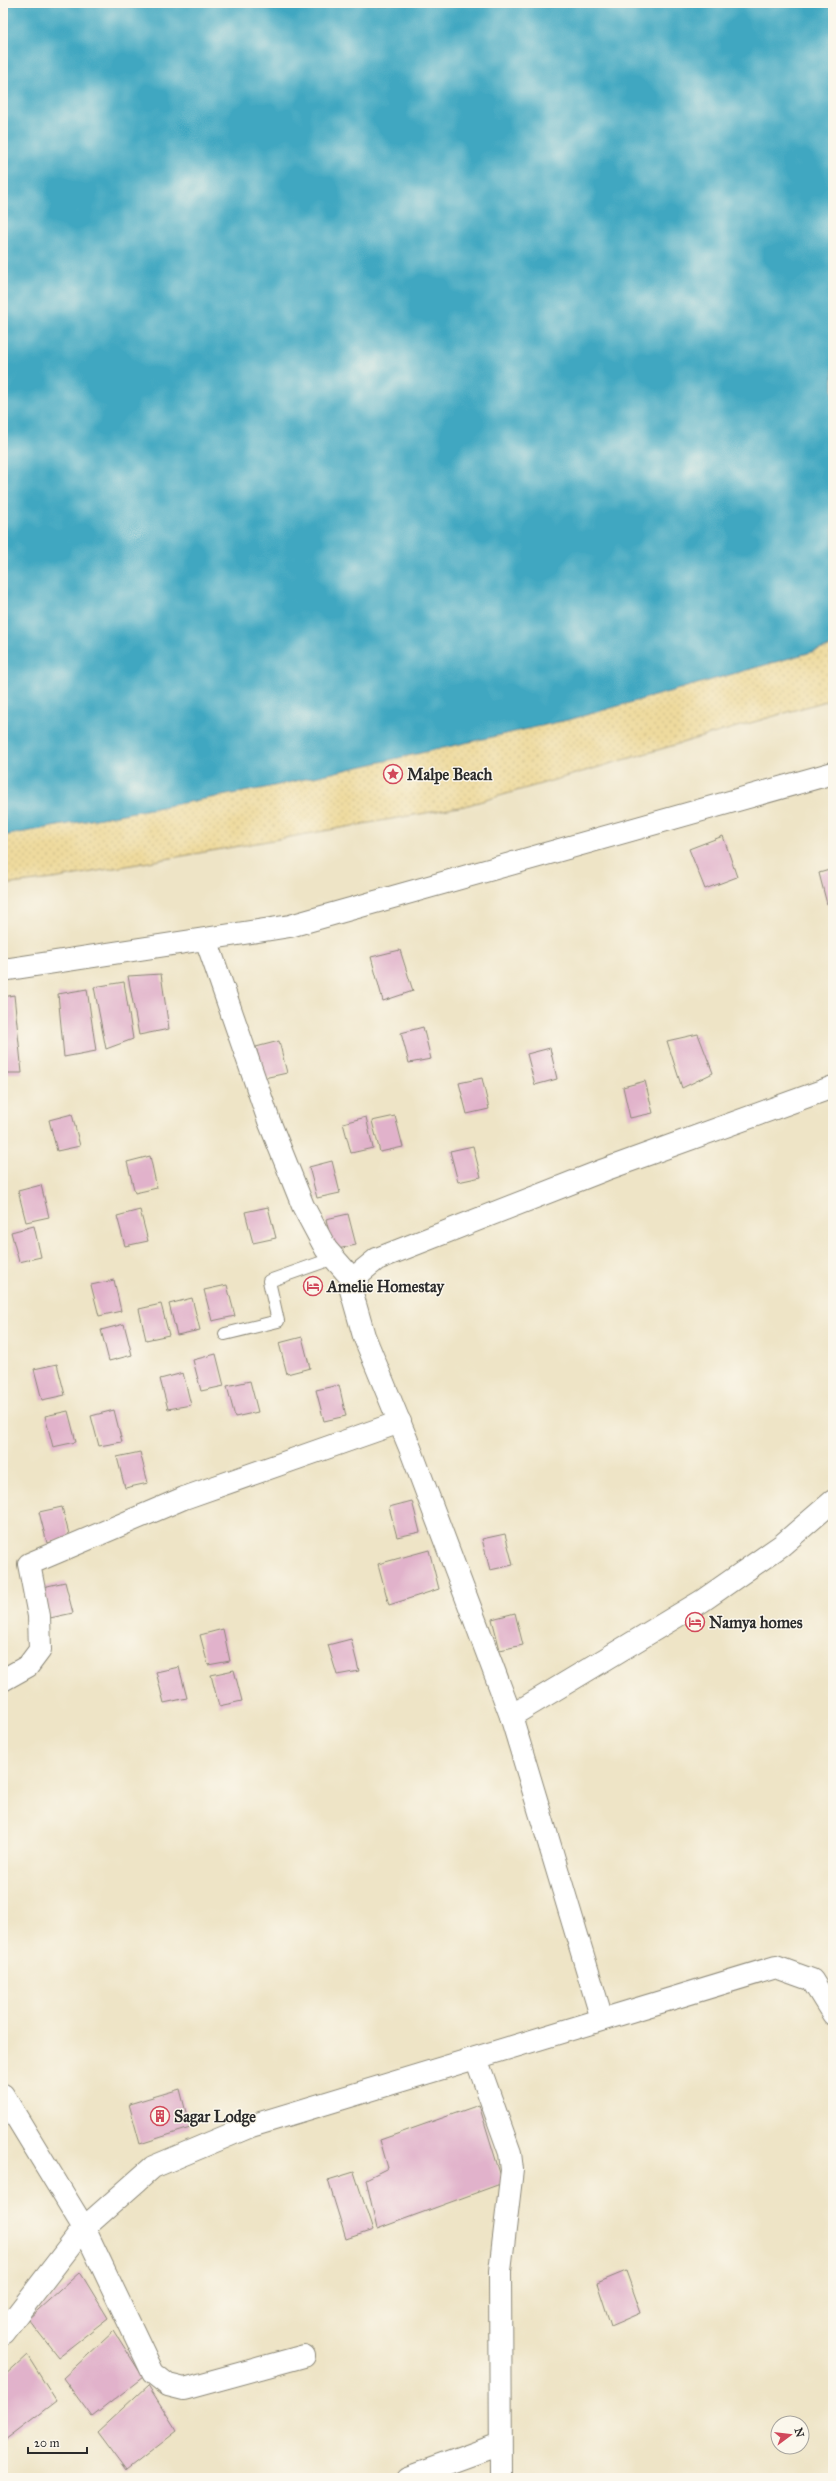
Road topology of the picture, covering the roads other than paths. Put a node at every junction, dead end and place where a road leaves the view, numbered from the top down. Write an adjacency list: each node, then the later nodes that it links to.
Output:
1 (833, 773): 2 (street)
2 (206, 939): 3 (street); 5 (street)
3 (3, 970)
4 (833, 1087): 6 (street)
5 (334, 1258): 6 (street); 7 (lane)
6 (356, 1282): 8 (street)
7 (225, 1334)
8 (400, 1422): 10 (street); 11 (street)
9 (833, 1501): 11 (street)
10 (3, 1680)
11 (512, 1716): 13 (street)
12 (833, 2014): 13 (street)
13 (602, 2020): 14 (street)
14 (476, 2058): 16 (street); 19 (street)
15 (3, 2095): 16 (street)
16 (84, 2228): 17 (street); 18 (street)
17 (3, 2333)
18 (304, 2356)
19 (500, 2444): 20 (street); 21 (street)
20 (407, 2478)
21 (501, 2478)

